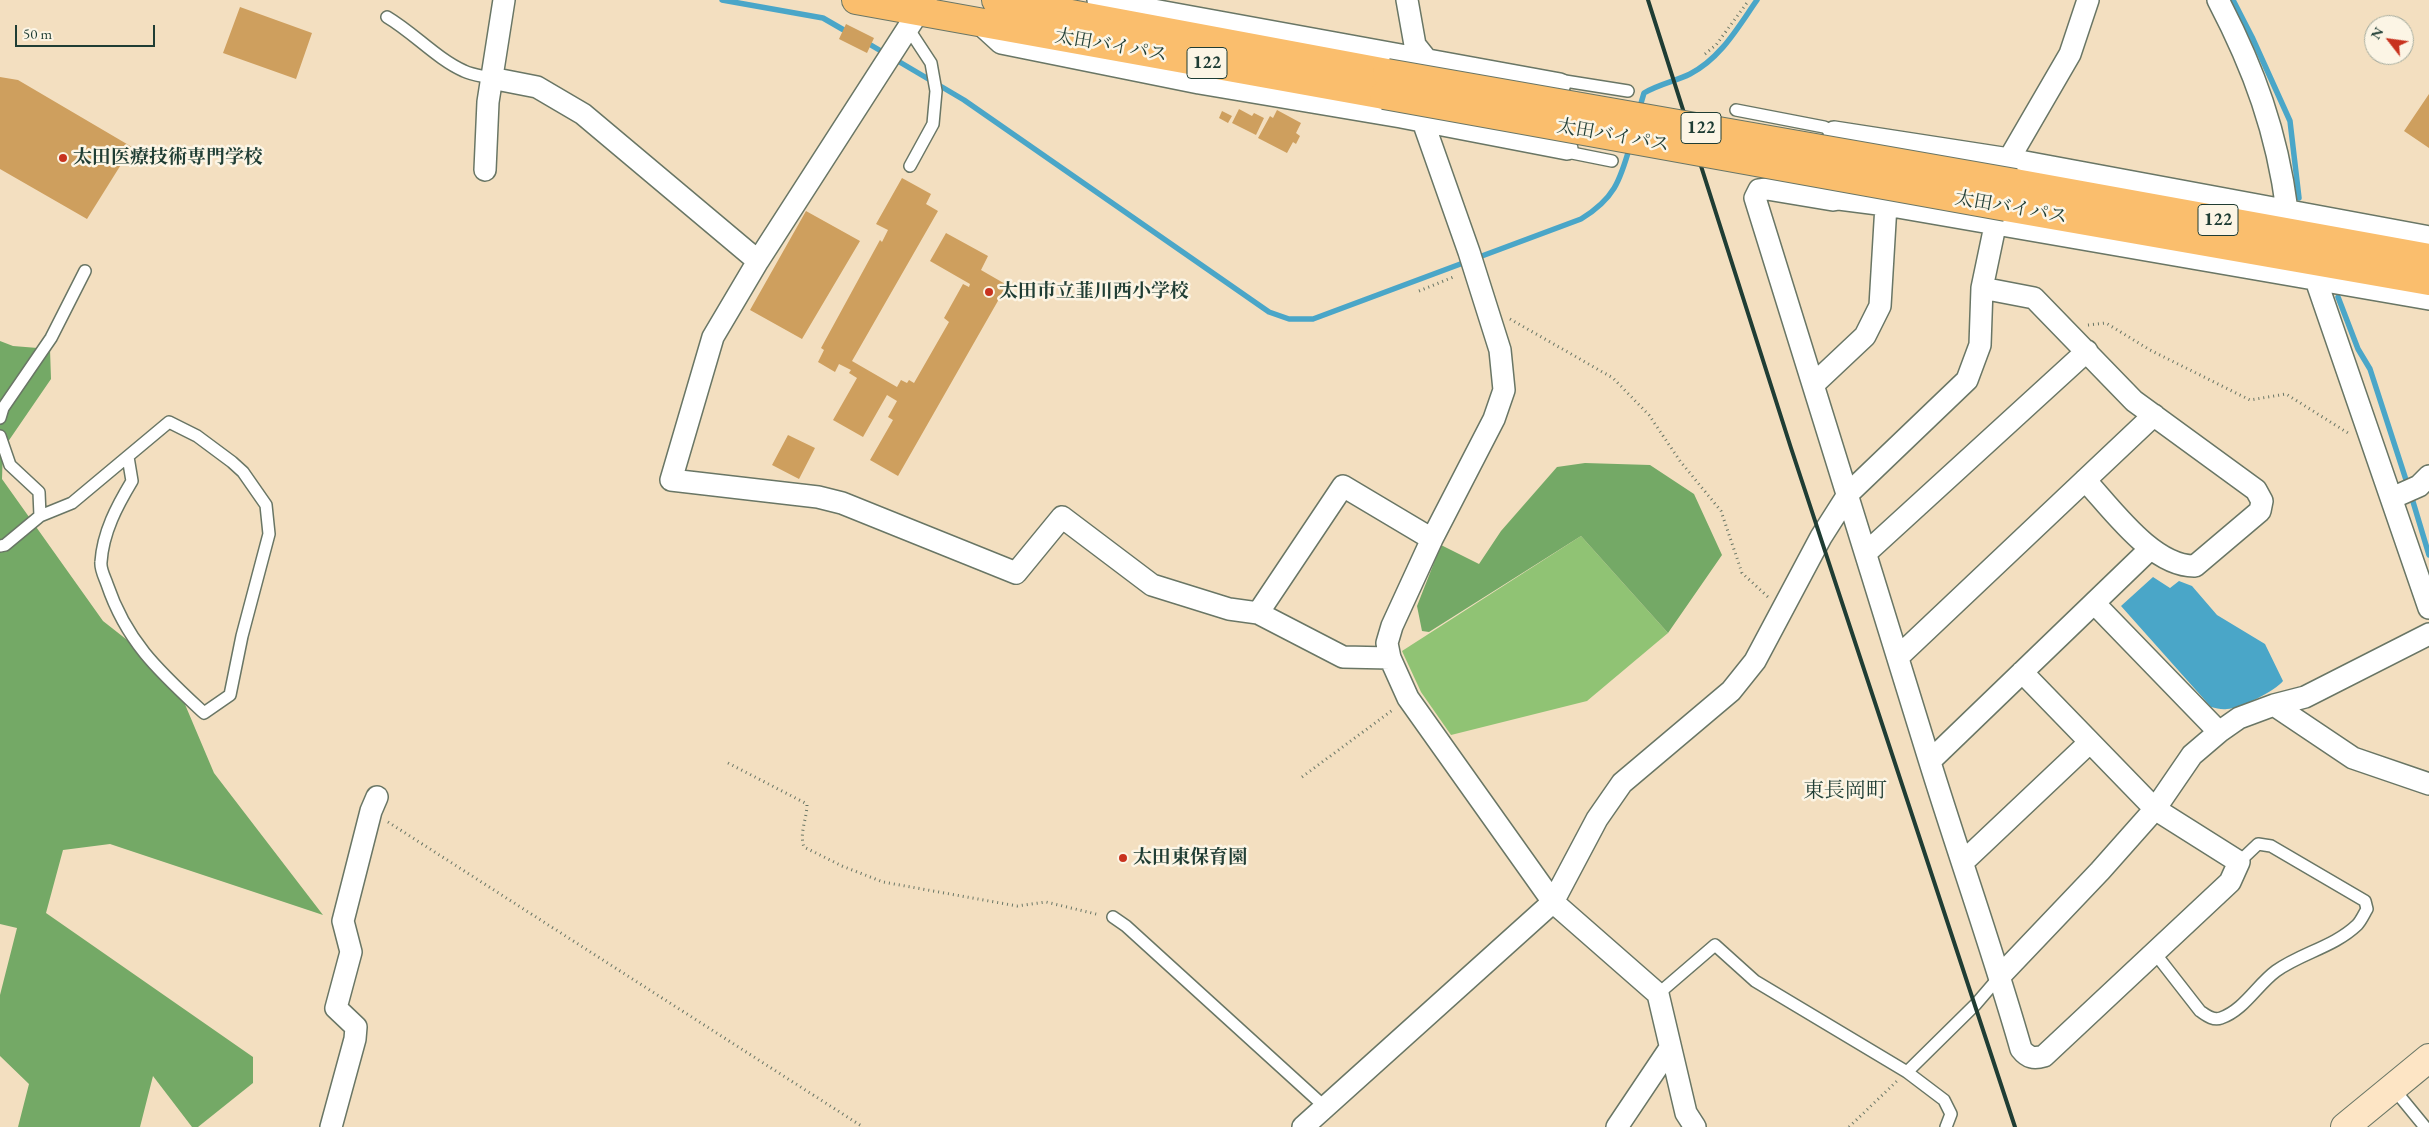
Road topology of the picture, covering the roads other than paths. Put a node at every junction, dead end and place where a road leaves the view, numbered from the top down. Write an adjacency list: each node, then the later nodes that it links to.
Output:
1 (504, 0): 12 (street)
2 (856, 0): 8 (highway, 太田バイパス / 122)
3 (1098, 0): 11 (street)
4 (1407, 0): 11 (street)
5 (2088, 0): 23 (street)
6 (2218, 0): 25 (street)
7 (1004, 1): 13 (highway, 太田バイパス / 122)
8 (918, 13): 10 (highway, 太田バイパス / 122); 21 (lane); 28 (street)
9 (387, 17): 12 (lane)
10 (978, 22): 13 (highway, 太田バイパス / 122); 17 (street)
11 (1419, 54): 14 (street); 17 (street)
12 (491, 78): 22 (street); 28 (street)
13 (1386, 84): 23 (highway, 太田バイパス / 122, bridge)
14 (1560, 84): 15 (lane)
15 (1628, 91)
16 (1736, 110): 18 (lane)
17 (1422, 121): 19 (street); 45 (street)
18 (1834, 132): 23 (street)
19 (1568, 149): 20 (lane)
20 (1612, 161)
21 (910, 166)
22 (485, 170)
23 (2006, 194): 24 (street); 25 (street); 27 (highway, 太田バイパス / 122); 30 (street); 31 (highway, 太田バイパス / 122); 32 (street)
24 (1886, 205): 35 (street); 35 (street)
25 (2287, 210): 26 (street)
26 (2429, 237)
27 (2429, 258)
28 (758, 261): 51 (street)
29 (85, 271): 37 (lane)
30 (2316, 280): 33 (street); 43 (street)
31 (2429, 281)
32 (1982, 288): 34 (street); 42 (street)
33 (2429, 299)
34 (2080, 343): 36 (street); 48 (street)
35 (1814, 384): 42 (street)
36 (2154, 415): 41 (street); 47 (street)
37 (0, 418)
38 (0, 436): 44 (lane)
39 (128, 457): 39 (lane); 44 (lane)
40 (2429, 476): 43 (street)
41 (2085, 480): 47 (street); 53 (street)
42 (1849, 494): 48 (street); 65 (street)
43 (2392, 498): 50 (street)
44 (40, 516): 46 (lane)
45 (1432, 539): 51 (street); 54 (street)
46 (0, 546)
47 (2150, 549): 49 (street)
48 (1867, 552): 53 (street)
49 (2094, 603): 55 (street); 57 (street)
50 (2429, 608)
51 (1258, 613): 54 (street)
52 (2429, 634): 56 (street)
53 (1898, 656): 59 (street)
54 (1390, 658): 65 (street)
55 (2022, 672): 58 (street); 59 (street)
56 (2274, 705): 57 (street); 60 (street)
57 (2219, 732): 62 (street)
58 (2089, 743): 62 (street); 63 (street)
59 (1930, 760): 63 (street)
60 (2429, 784)
61 (374, 804): 75 (street)
62 (2155, 809): 64 (street); 68 (street)
63 (1963, 862): 68 (street)
64 (2238, 862): 67 (street); 67 (lane)
65 (1553, 902): 69 (street); 74 (street)
66 (1113, 917): 74 (lane)
67 (2154, 952): 68 (street)
68 (2000, 976): 72 (lane)
69 (1658, 994): 70 (street); 72 (lane)
70 (1670, 1048): 77 (street); 78 (street)
71 (2429, 1058): 73 (main road)
72 (1906, 1072): 79 (lane)
73 (2393, 1088): 80 (main road); 81 (lane)
74 (1325, 1108): 76 (street)
75 (331, 1127)
76 (1303, 1127)
77 (1617, 1127)
78 (1695, 1127)
79 (1946, 1127)
80 (2345, 1127)
81 (2425, 1127)

